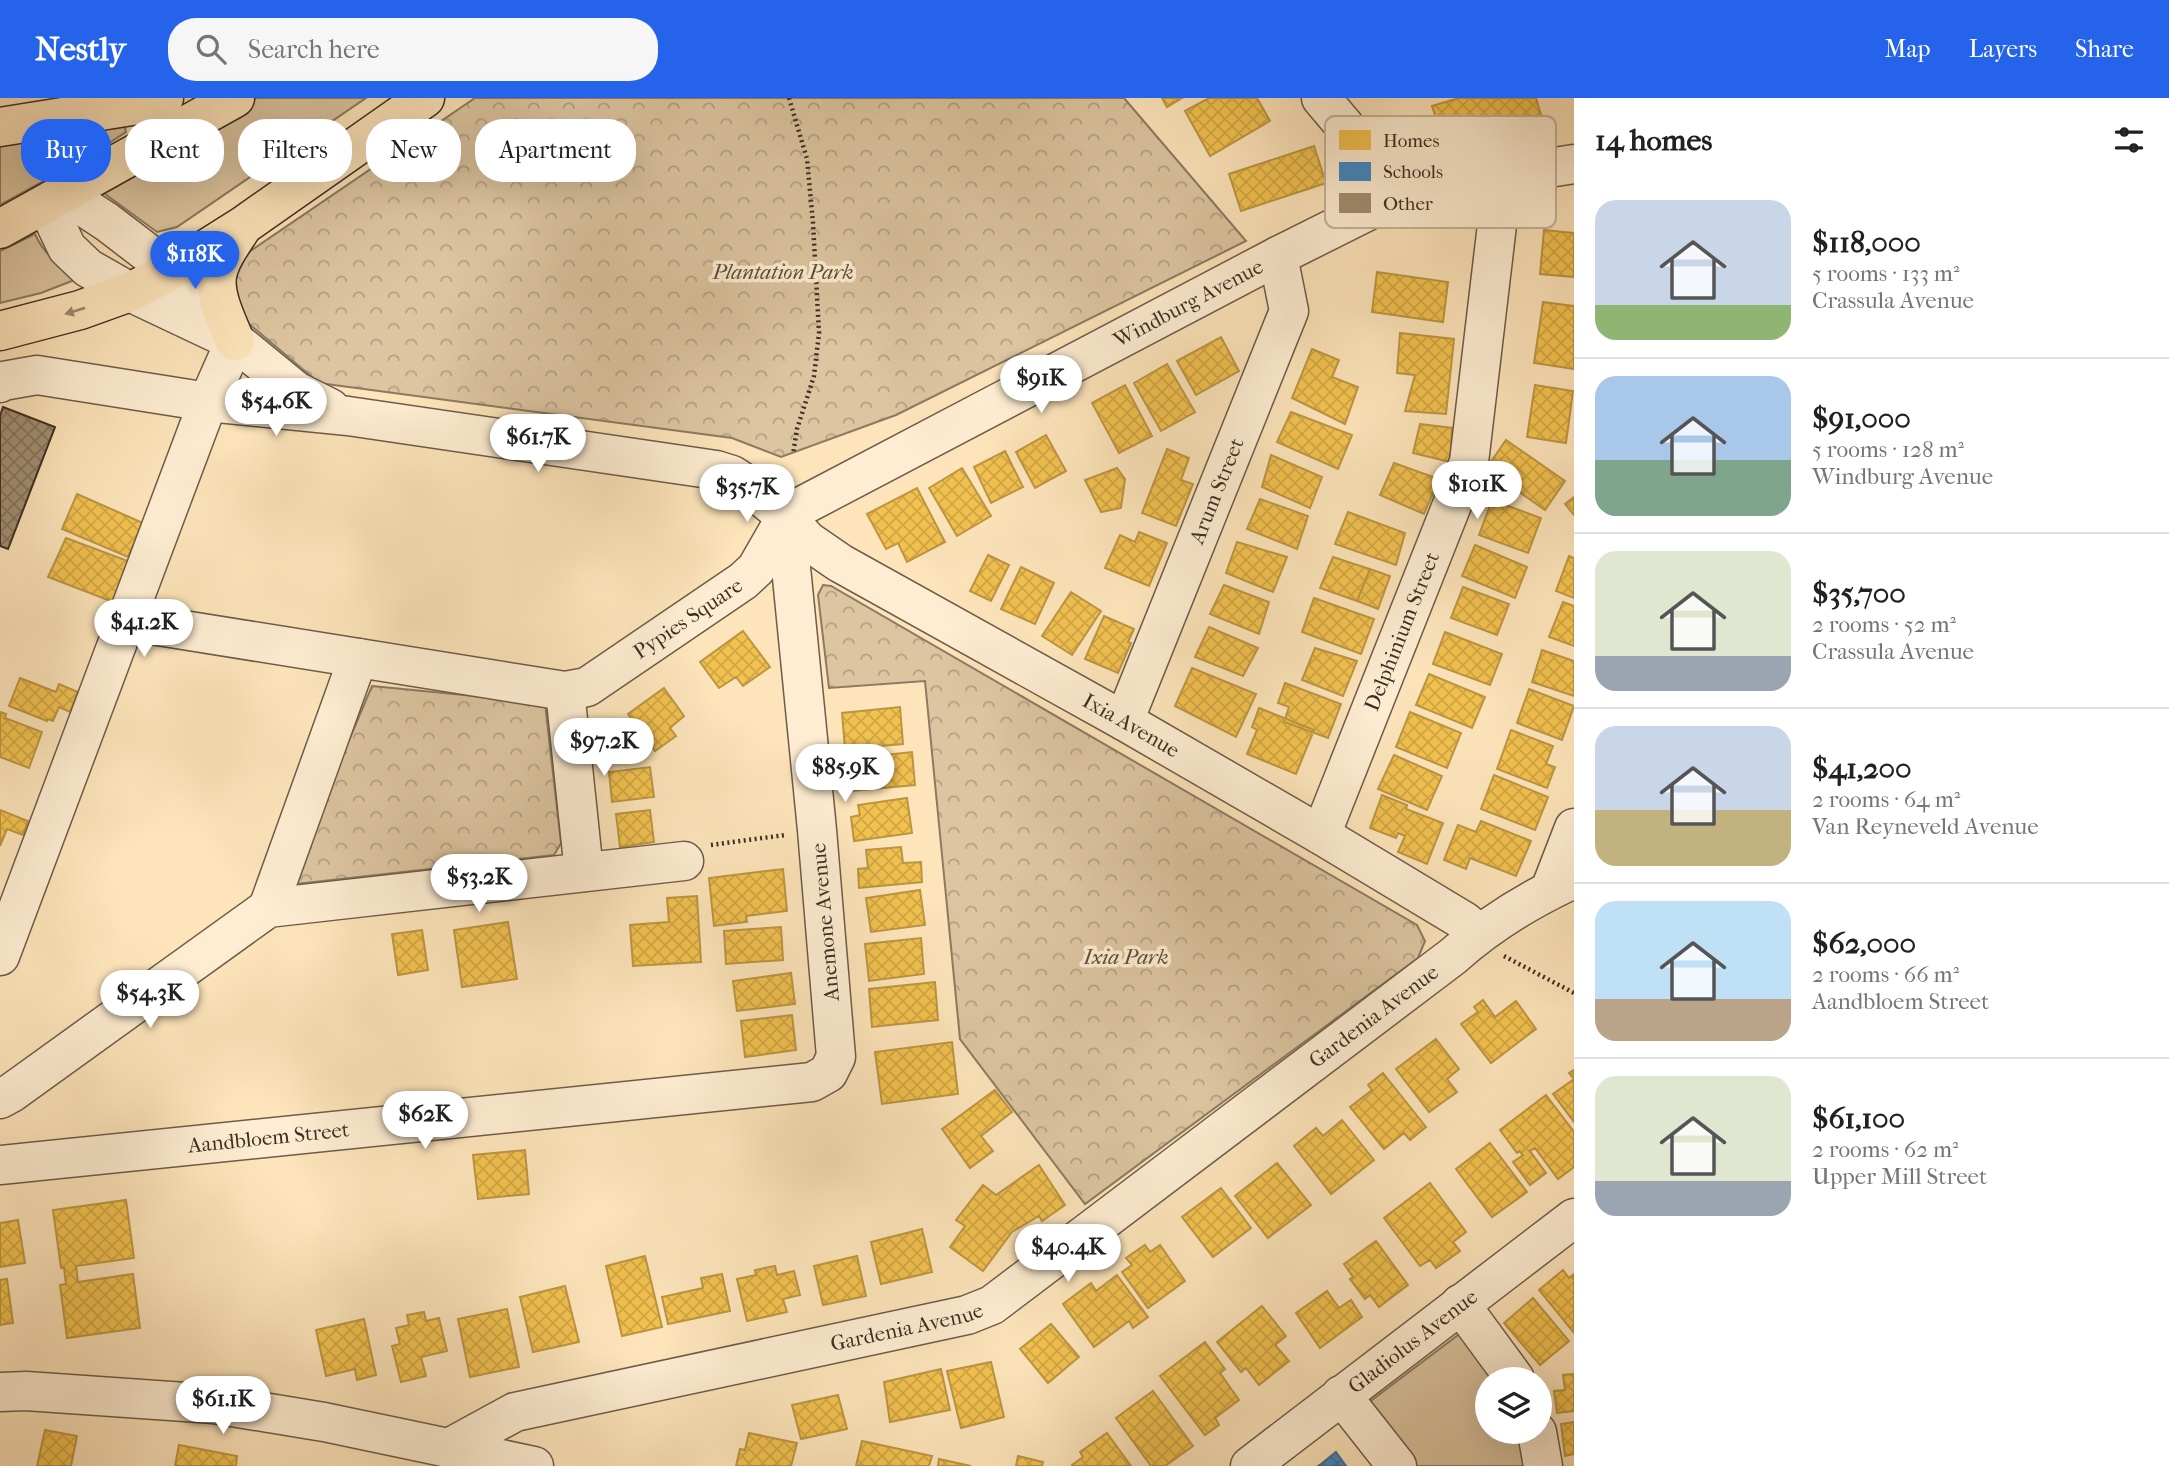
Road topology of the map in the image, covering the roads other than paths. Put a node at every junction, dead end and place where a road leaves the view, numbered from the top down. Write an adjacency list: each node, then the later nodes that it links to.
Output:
1 (164, 98): 6 (main road)
2 (235, 98): 9 (main road)
3 (425, 98): 10 (main road)
4 (1321, 98): 5 (street)
5 (1336, 116)
6 (0, 127)
7 (1574, 164): 8 (street, Windburg Avenue)
8 (1556, 167)
9 (55, 199): 13 (main road); 15 (street); 16 (street)
10 (244, 225): 15 (main road); 18 (main road)
11 (1334, 228): 14 (street, Windburg Avenue)
12 (1497, 228): 28 (street, Delphinium Street)
13 (0, 229)
14 (1278, 256): 22 (street, Windburg Avenue); 26 (street, Arum Street)
15 (171, 271): 16 (main road); 18 (street)
16 (130, 292): 17 (main road, one-way to 17); 18 (street)
17 (0, 331)
18 (235, 341): 20 (street); 21 (street)
19 (2, 382): 20 (street)
20 (208, 402): 21 (street); 23 (street)
21 (348, 416): 22 (street, Ixia Avenue)
22 (786, 517): 25 (street, Pypies Square); 26 (street, Ixia Avenue); 35 (street, Anemone Avenue)
23 (127, 621): 24 (street, Pypies Square); 34 (street)
24 (358, 658): 25 (street, Pypies Square); 32 (street)
25 (565, 691): 30 (street)
26 (1124, 721): 28 (street, Ixia Avenue)
27 (1574, 828): 31 (street)
28 (1321, 835): 33 (street, Ixia Avenue)
29 (684, 861): 30 (street)
30 (583, 872): 32 (street)
31 (1562, 884): 33 (street, Gardenia Avenue)
32 (268, 908): 36 (street)
33 (1475, 936): 44 (street, Gardenia Avenue)
34 (0, 956)
35 (828, 1073): 37 (street, Aandbloem Street)
36 (0, 1099)
37 (0, 1165)
38 (1574, 1218): 39 (street, Gladiolus Avenue)
39 (1460, 1304): 40 (street); 42 (street, Gladiolus Avenue)
40 (1506, 1367)
41 (0, 1392): 44 (street)
42 (1341, 1395): 46 (street, Gladiolus Avenue); 47 (street)
43 (1539, 1444): 48 (street)
44 (449, 1448): 45 (street)
45 (522, 1465)
46 (1250, 1466)
47 (1397, 1466)
48 (1543, 1466)

